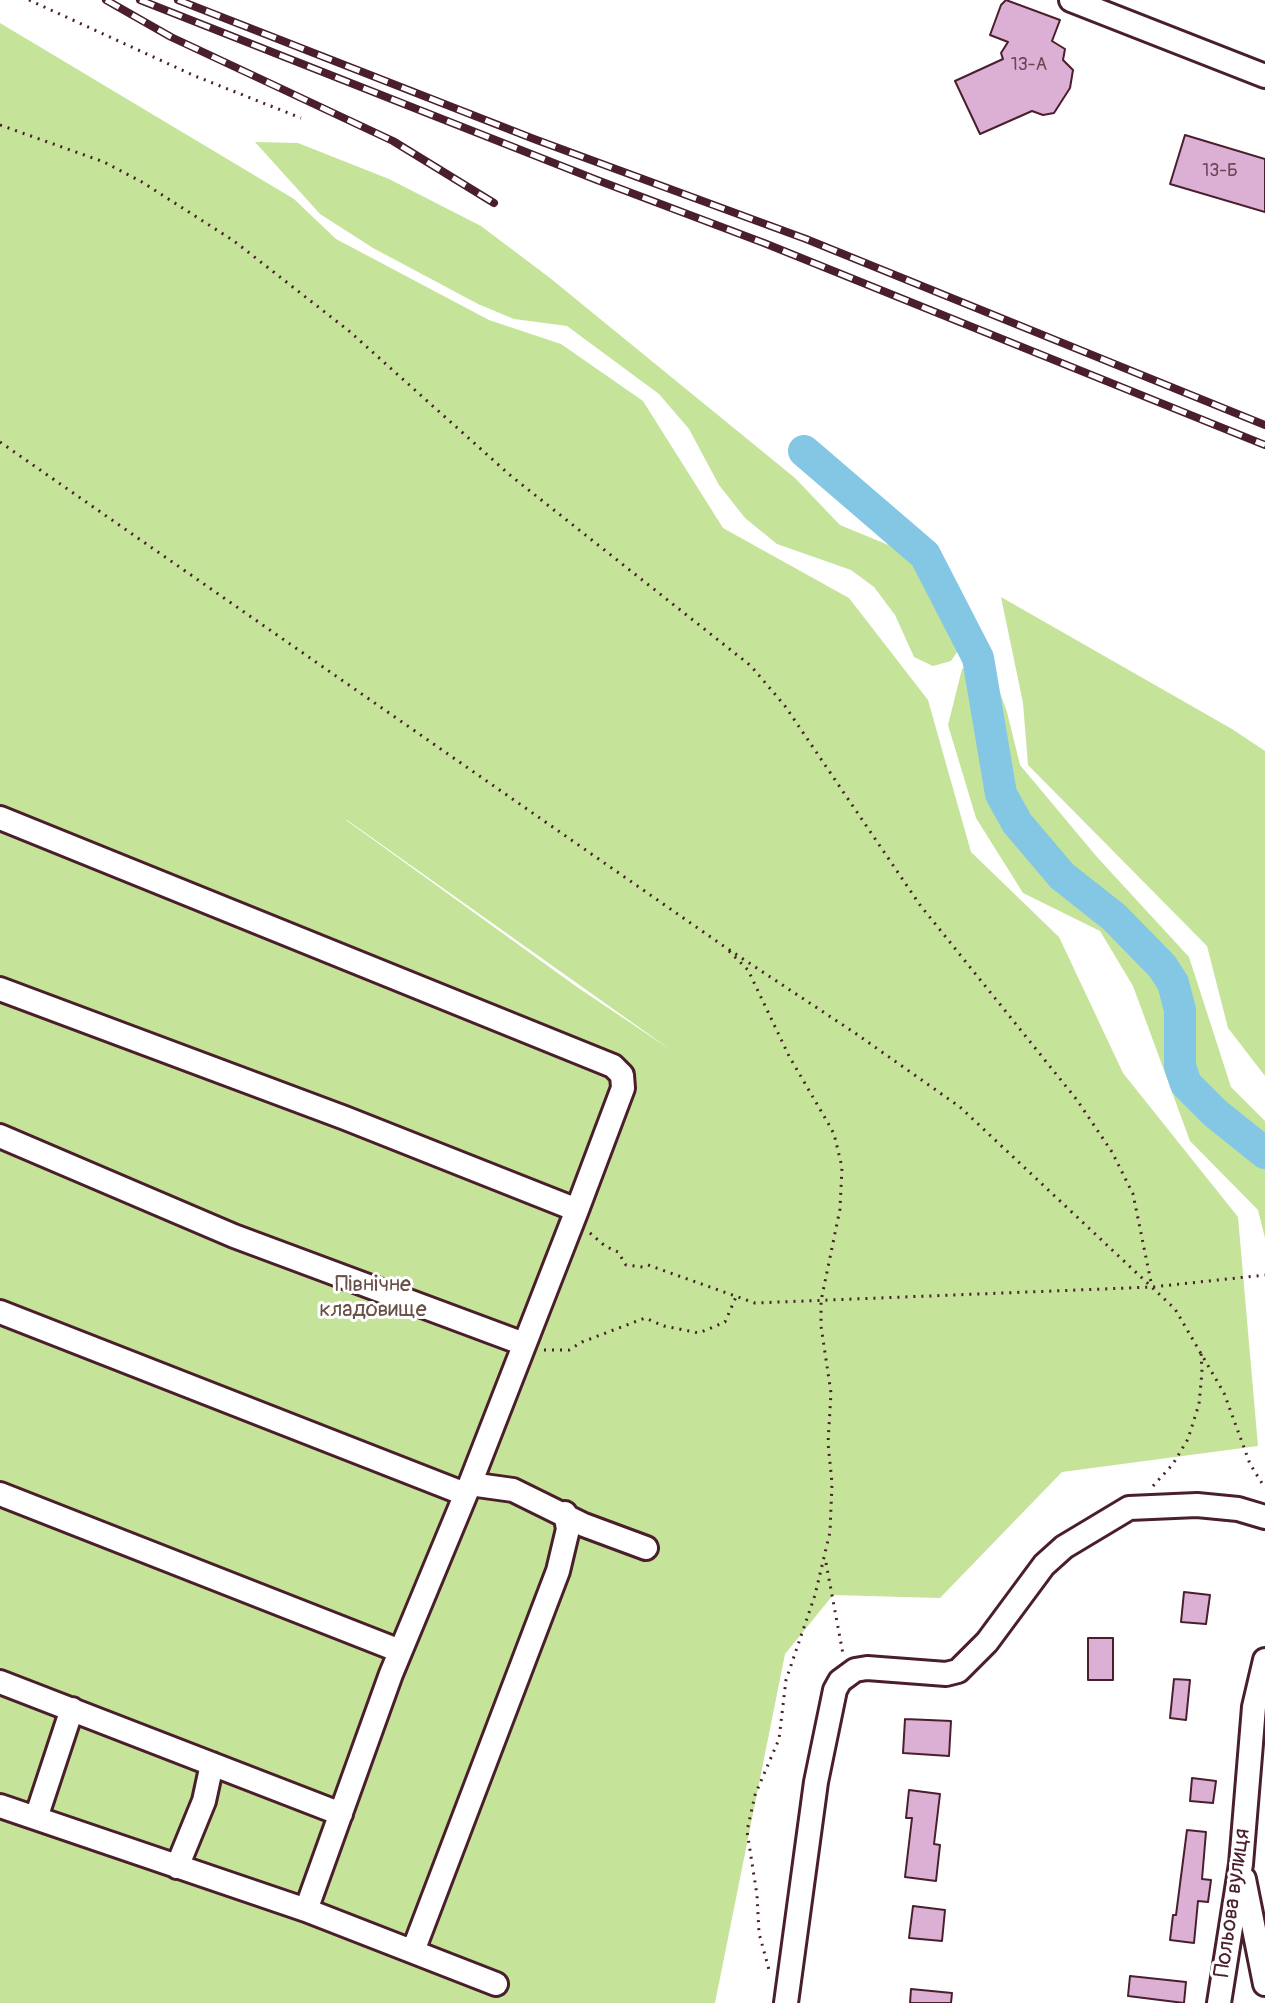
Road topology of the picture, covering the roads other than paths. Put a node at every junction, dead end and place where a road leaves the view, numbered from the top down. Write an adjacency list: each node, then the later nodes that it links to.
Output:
1 (1071, 0): 2 (street)
2 (1265, 76)
3 (0, 818): 6 (street)
4 (0, 989): 6 (street)
5 (0, 1136): 8 (street)
6 (577, 1210): 8 (street)
7 (0, 1312): 9 (street)
8 (524, 1344): 9 (street)
9 (468, 1489): 11 (street); 14 (street)
10 (0, 1494): 14 (street)
11 (565, 1513): 13 (street); 25 (street)
12 (1265, 1517): 28 (street)
13 (646, 1548)
14 (400, 1651): 20 (street)
15 (1265, 1660): 22 (street, Польова вулиця)
16 (0, 1682): 17 (street)
17 (72, 1709): 18 (street); 21 (street)
18 (212, 1764): 20 (street); 23 (street)
19 (0, 1806): 21 (street)
20 (341, 1814): 24 (street)
21 (36, 1818): 23 (street)
22 (1241, 1864): 27 (street); 29 (street, Польова вулиця)
23 (177, 1867): 24 (street)
24 (306, 1910): 25 (street)
25 (413, 1951): 26 (street)
26 (496, 1984)
27 (1265, 1984)
28 (786, 2003)
29 (1219, 2003)

